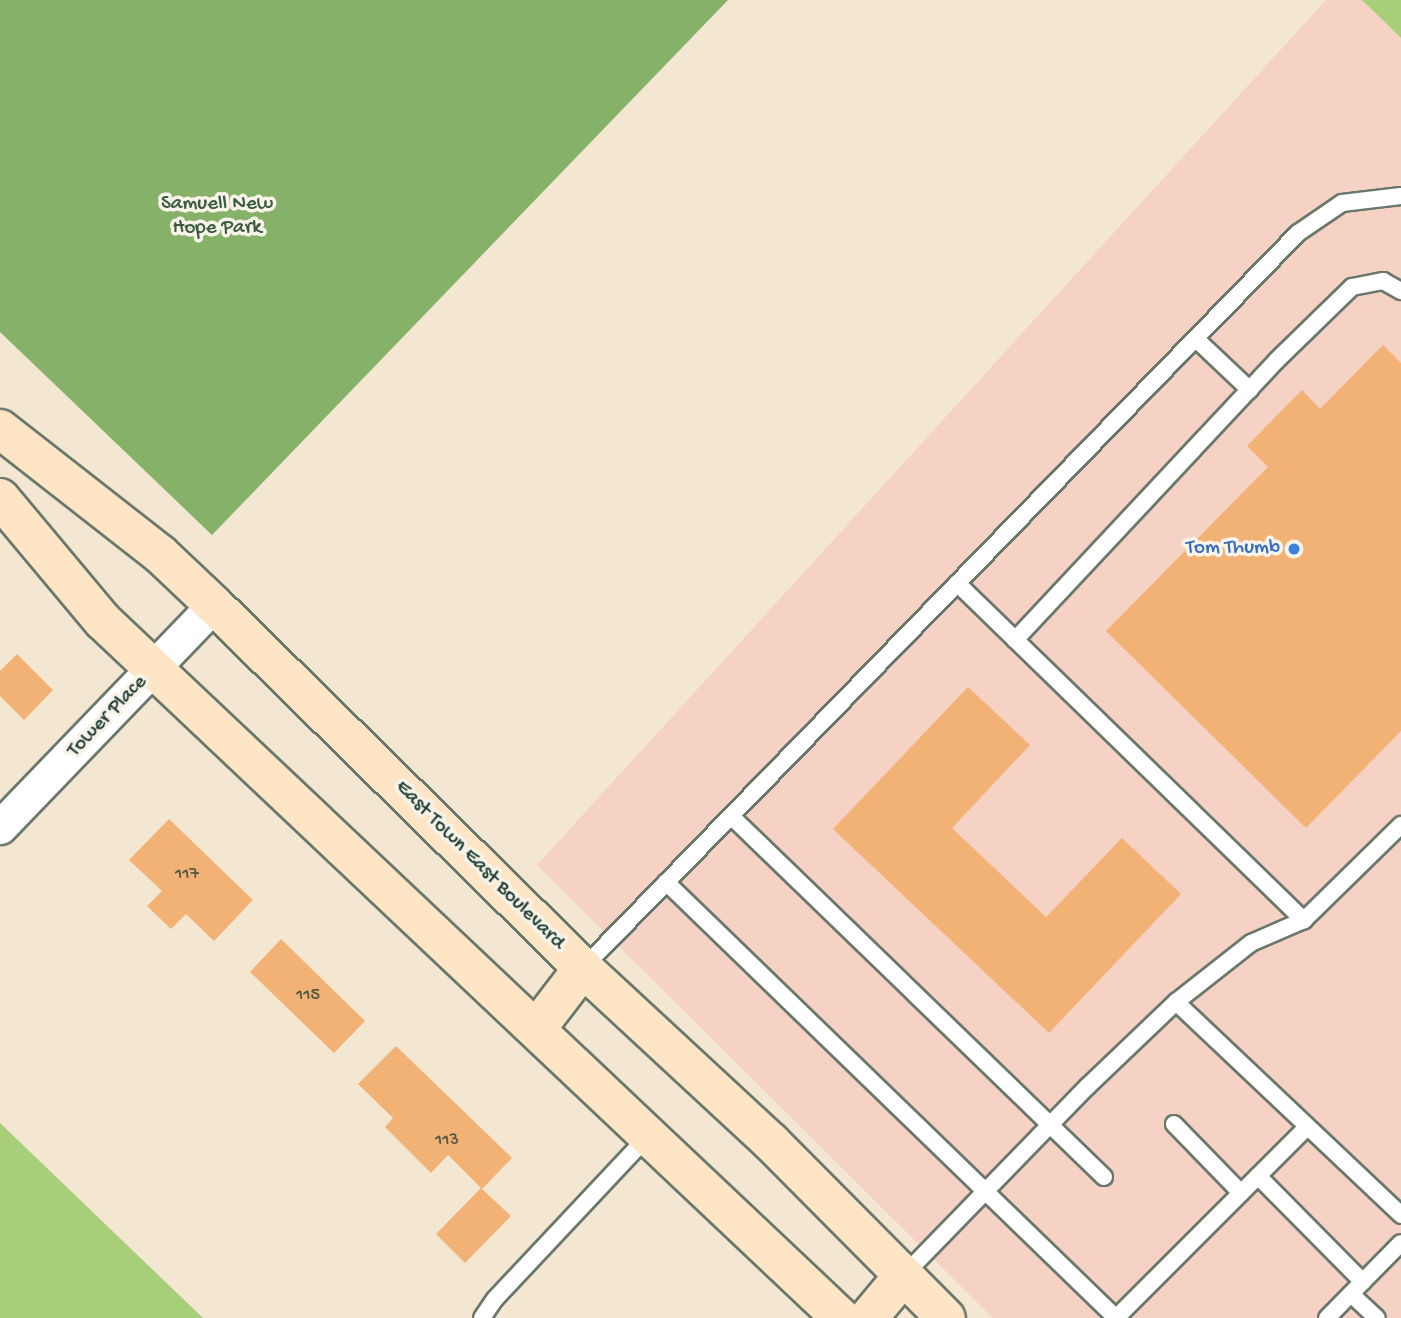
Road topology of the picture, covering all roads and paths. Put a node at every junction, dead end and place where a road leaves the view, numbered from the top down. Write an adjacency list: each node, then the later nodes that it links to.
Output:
1 (1401, 196): 3 (lane)
2 (1401, 291): 4 (lane)
3 (1195, 339): 4 (lane); 7 (lane)
4 (1250, 390): 9 (lane)
5 (0, 429): 8 (street, East Town East Boulevard)
6 (0, 498): 10 (street)
7 (957, 583): 9 (lane); 11 (lane)
8 (214, 605): 10 (street, Tower Place); 16 (street, East Town East Boulevard)
9 (1016, 640): 15 (lane)
10 (154, 670): 13 (street, Tower Place); 18 (street)
11 (731, 816): 14 (lane); 19 (lane)
12 (1401, 825): 15 (lane)
13 (0, 827)
14 (666, 882): 16 (lane); 25 (lane)
15 (1304, 919): 17 (lane)
16 (583, 968): 18 (street); 29 (street, East Town East Boulevard)
17 (1176, 1002): 19 (lane); 21 (lane)
18 (537, 1028): 22 (street)
19 (1051, 1124): 24 (lane); 25 (lane)
20 (1174, 1124): 26 (lane)
21 (1307, 1126): 23 (lane); 27 (lane)
22 (649, 1135): 33 (lane); 34 (street)
23 (1258, 1176): 26 (lane); 30 (lane)
24 (1104, 1177)
25 (985, 1191): 29 (lane); 37 (lane)
26 (1241, 1193): 37 (lane)
27 (1401, 1214)
28 (1401, 1243): 30 (lane)
29 (904, 1275): 35 (street); 36 (street, East Town East Boulevard)
30 (1363, 1282): 31 (lane)
31 (1351, 1294): 32 (lane); 38 (lane)
32 (1374, 1317)
33 (482, 1318)
34 (841, 1318)
35 (868, 1318)
36 (946, 1318)
37 (1116, 1318)
38 (1327, 1318)

